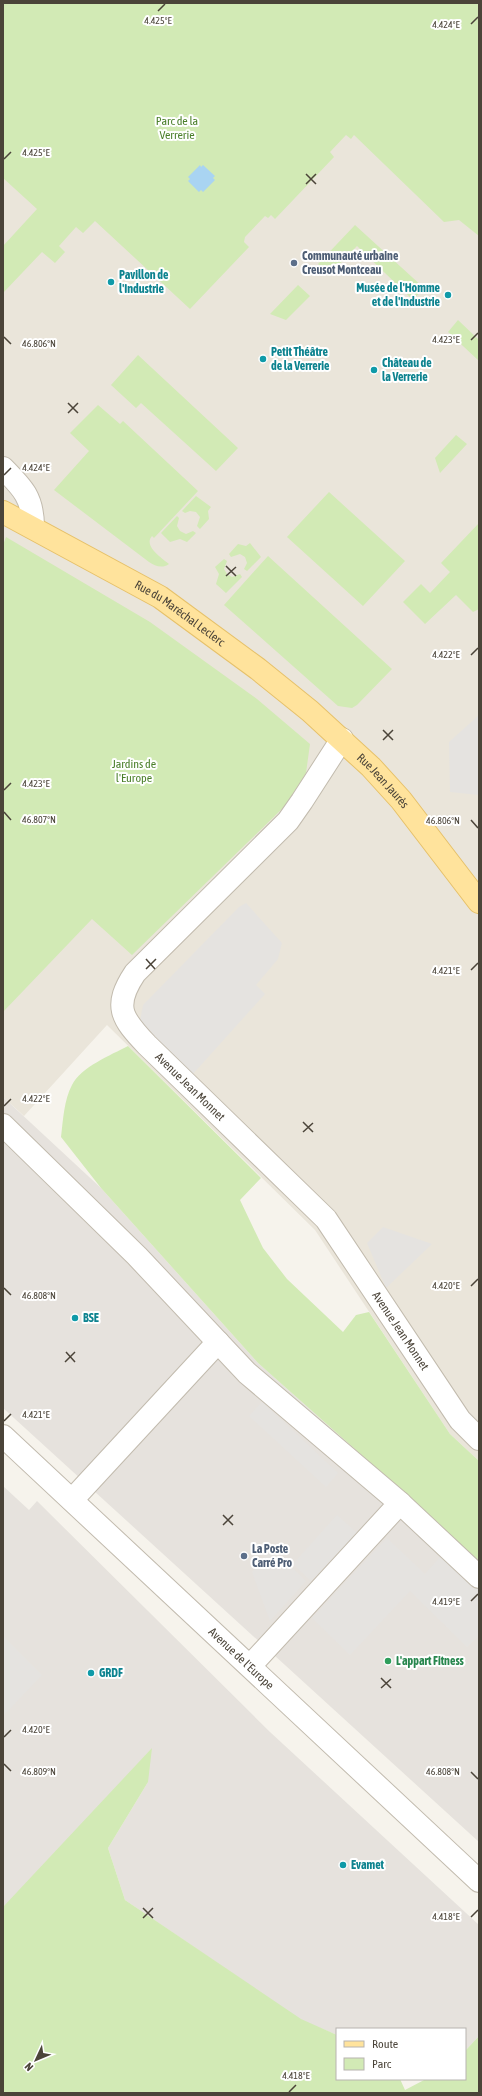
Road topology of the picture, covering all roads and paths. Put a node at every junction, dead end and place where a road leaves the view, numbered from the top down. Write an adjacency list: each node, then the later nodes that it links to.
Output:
1 (3, 468): 3 (street)
2 (3, 512): 3 (main road, Rue du Maréchal Leclerc)
3 (33, 527): 4 (main road, Rue du Maréchal Leclerc)
4 (342, 739): 5 (main road, Rue Jean Jaurès); 9 (street, Avenue Jean Monnet)
5 (479, 902)
6 (3, 1125): 7 (street)
7 (218, 1342): 10 (street); 11 (street)
8 (3, 1436): 10 (street, Avenue de l'Europe)
9 (479, 1439)
10 (72, 1500): 13 (street, Avenue de l'Europe)
11 (400, 1503): 12 (street); 13 (street)
12 (479, 1577)
13 (250, 1666): 14 (street, Avenue de l'Europe)
14 (479, 1880)

